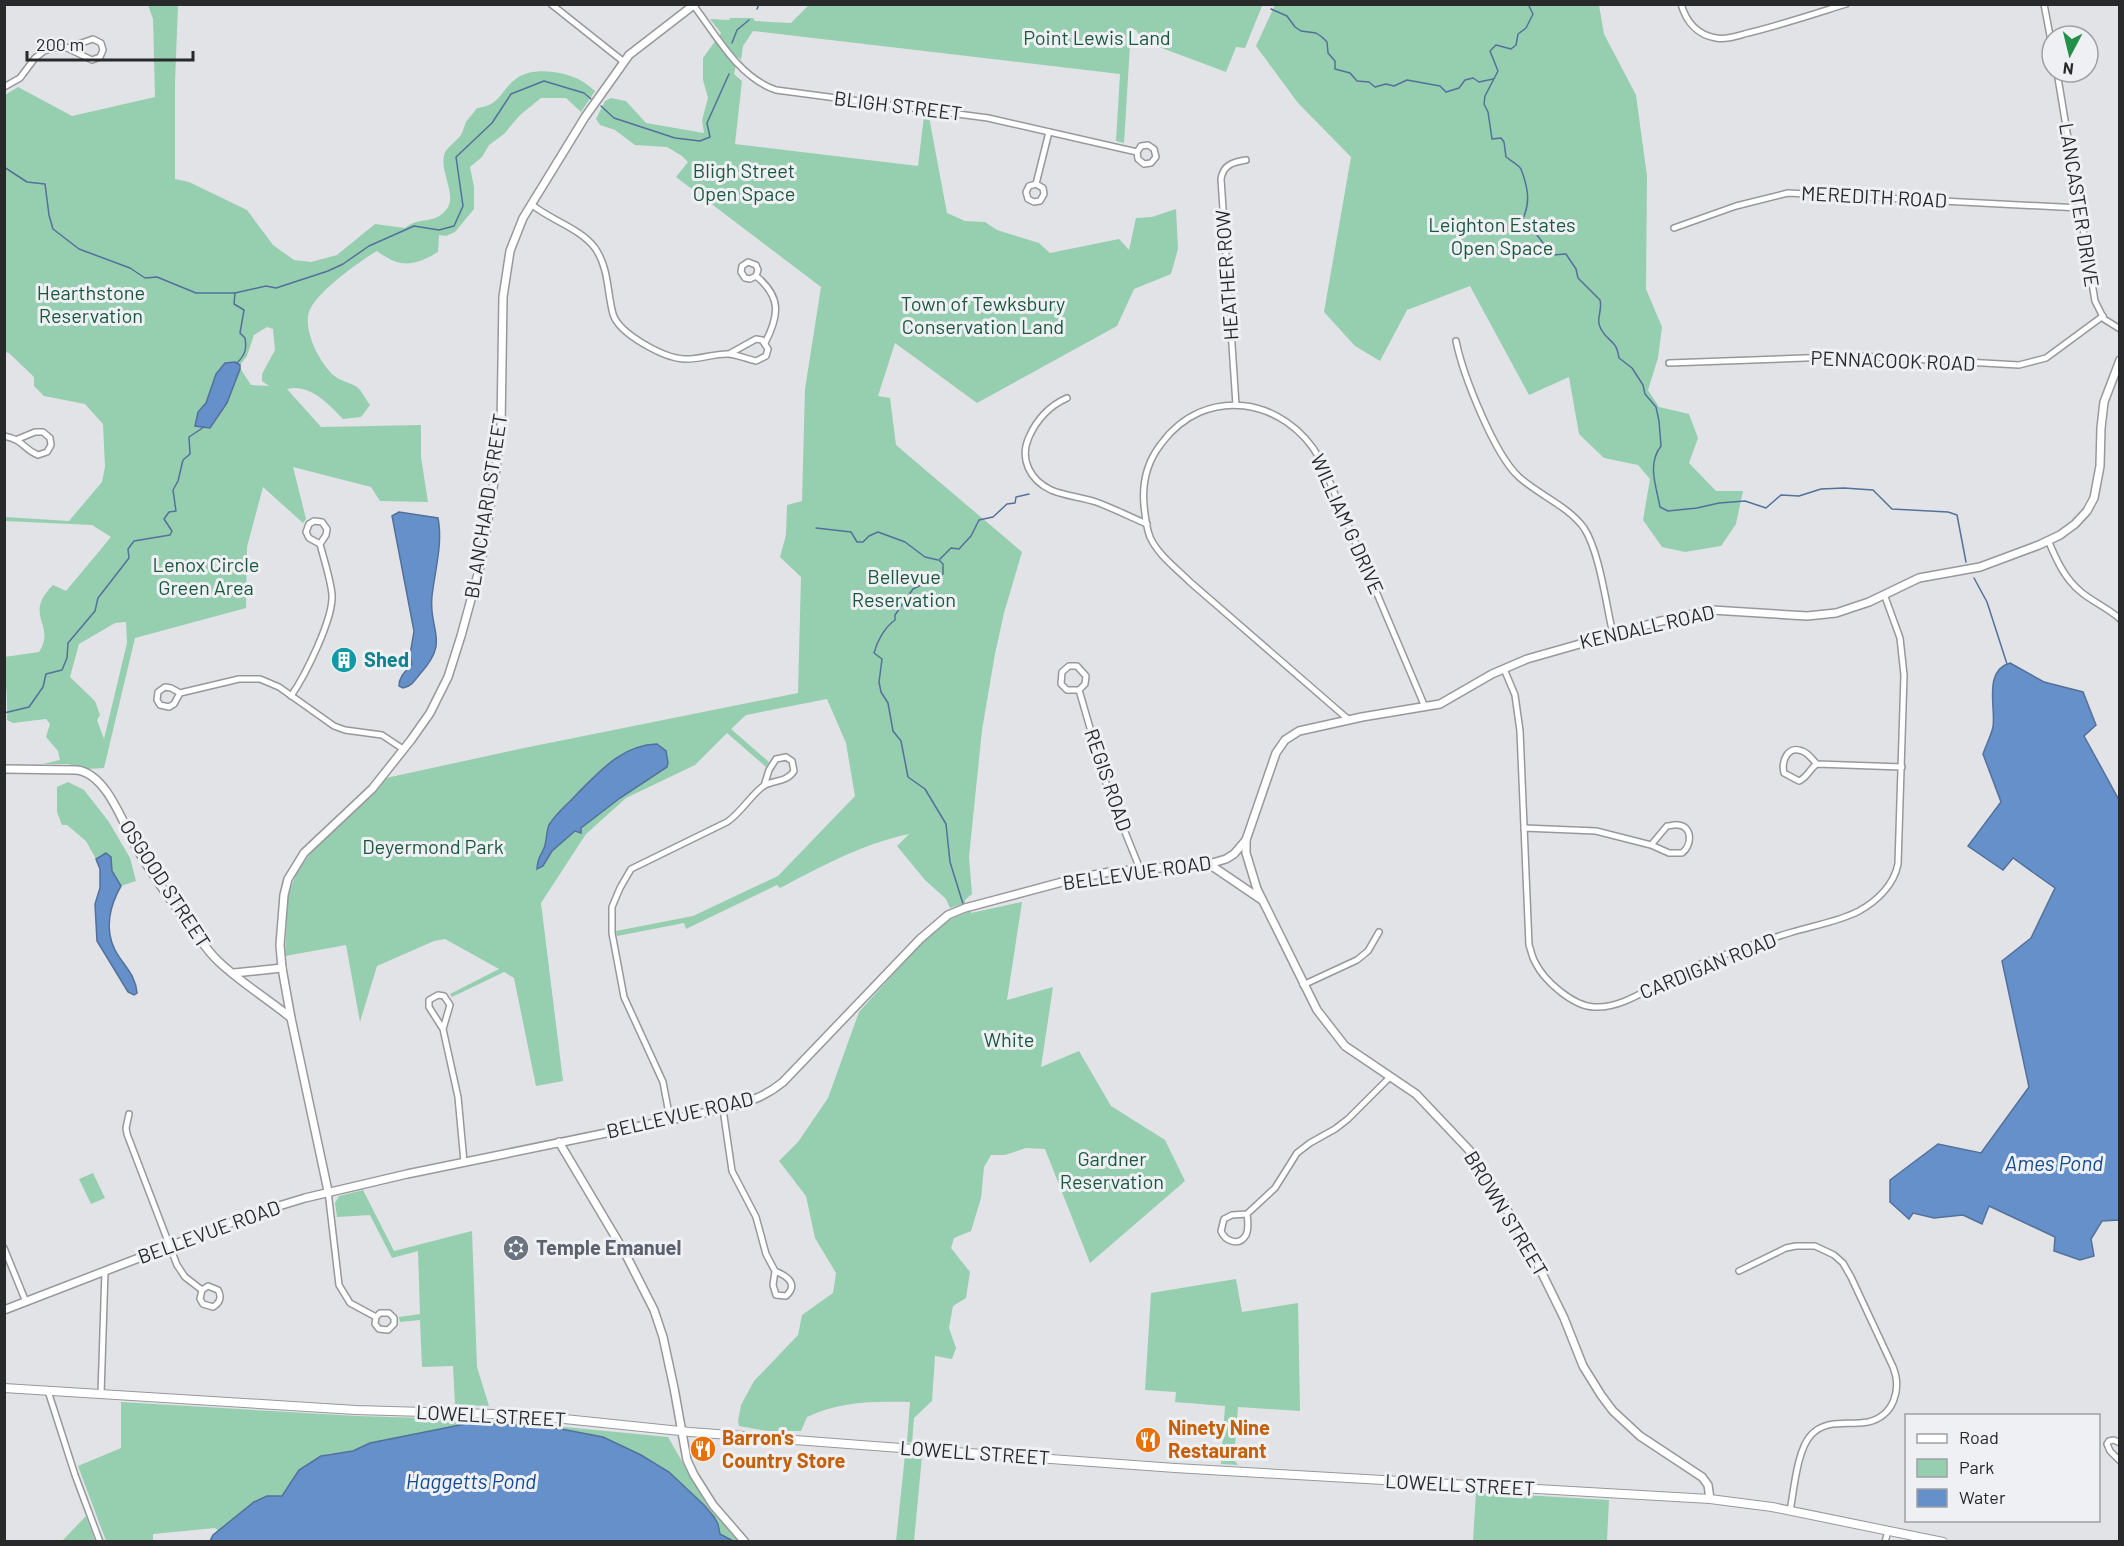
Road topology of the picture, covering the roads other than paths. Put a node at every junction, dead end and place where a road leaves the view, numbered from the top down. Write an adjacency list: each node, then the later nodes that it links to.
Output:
1 (551, 4): 8 (street)
2 (1681, 4): 3 (street)
3 (1846, 4)
4 (2044, 4): 6 (street)
5 (695, 5): 8 (street, BLANCHARD STREET); 11 (street, BLIGH STREET)
6 (2048, 24)
7 (67, 48): 7 (street); 10 (street)
8 (624, 62): 15 (street, BLANCHARD STREET)
9 (2059, 84): 16 (street, LANCASTER DRIVE)
10 (4, 87)
11 (1049, 132): 12 (street, BLIGH STREET); 14 (street)
12 (1137, 152)
13 (1245, 160): 27 (street, HEATHER ROW)
14 (1036, 184)
15 (531, 204): 23 (street); 42 (street, BLANCHARD STREET)
16 (2080, 208): 17 (street, MEREDITH ROAD); 19 (street, LANCASTER DRIVE)
17 (1674, 228)
18 (756, 276): 22 (street)
19 (2103, 316): 20 (street); 25 (street, PENNACOOK ROAD)
20 (2120, 329)
21 (1456, 341): 35 (street)
22 (765, 343): 23 (street); 23 (street)
23 (729, 354)
24 (2120, 360): 31 (street, KENDALL ROAD)
25 (1669, 363)
26 (1067, 398): 30 (street)
27 (1236, 405): 30 (street, WILLIAM G DRIVE); 40 (street, WILLIAM G DRIVE)
28 (4, 436): 29 (street)
29 (18, 439): 29 (street)
30 (1147, 525): 41 (street, WILLIAM G DRIVE)
31 (2048, 540): 33 (street, KENDALL ROAD); 34 (street)
32 (320, 544): 32 (street); 39 (street)
33 (1884, 594): 35 (street, KENDALL ROAD); 45 (street, CARDIGAN ROAD)
34 (2120, 619)
35 (1613, 634): 36 (street, KENDALL ROAD)
36 (1504, 669): 40 (street, KENDALL ROAD); 48 (street, CARDIGAN ROAD)
37 (1079, 690): 37 (street, REGIS ROAD); 52 (street, REGIS ROAD)
38 (180, 693): 38 (street); 39 (street)
39 (291, 696): 42 (street)
40 (1425, 707): 41 (street, KENDALL ROAD)
41 (1349, 720): 43 (street, KENDALL ROAD)
42 (403, 749): 55 (street, BLANCHARD STREET)
43 (1273, 762): 49 (street, BELLEVUE ROAD)
44 (1817, 764): 44 (street); 45 (street)
45 (1902, 767): 48 (street, CARDIGAN ROAD)
46 (4, 769): 56 (street, OSGOOD STREET)
47 (764, 786): 47 (street); 63 (street)
48 (1524, 828): 50 (street)
49 (1246, 840): 51 (street, BELLEVUE ROAD); 53 (street, BROWN STREET)
50 (1651, 845): 50 (street)
51 (1209, 864): 52 (street, BELLEVUE ROAD); 53 (street)
52 (1140, 869): 61 (street, BELLEVUE ROAD)
53 (1264, 902): 57 (street, BROWN STREET)
54 (1379, 932): 57 (street)
55 (282, 968): 56 (street); 58 (street, BLANCHARD STREET)
56 (233, 973): 58 (street, OSGOOD STREET)
57 (1303, 985): 60 (street, BROWN STREET)
58 (291, 1018): 66 (street)
59 (443, 1029): 59 (street); 65 (street)
60 (1390, 1077): 67 (street); 83 (street, BROWN STREET)
61 (723, 1108): 63 (street, BELLEVUE ROAD); 72 (street)
62 (129, 1114): 68 (street)
63 (670, 1119): 64 (street, BELLEVUE ROAD)
64 (559, 1142): 65 (street, BELLEVUE ROAD); 80 (street)
65 (464, 1162): 66 (street, BELLEVUE ROAD)
66 (328, 1191): 68 (street, BELLEVUE ROAD); 76 (street)
67 (1247, 1214): 67 (street)
68 (170, 1247): 71 (street, BELLEVUE ROAD); 73 (street)
69 (4, 1248): 74 (street)
70 (1739, 1270): 84 (street)
71 (105, 1271): 74 (street, BELLEVUE ROAD); 79 (street)
72 (775, 1271): 72 (street)
73 (202, 1290)
74 (26, 1302): 75 (street, BELLEVUE ROAD)
75 (4, 1310)
76 (376, 1317)
77 (4, 1388): 78 (main road, LOWELL STREET)
78 (48, 1391): 79 (main road, LOWELL STREET); 86 (street)
79 (101, 1394): 80 (main road, LOWELL STREET)
80 (682, 1431): 83 (main road, LOWELL STREET); 87 (street)
81 (2120, 1443): 82 (street)
82 (2120, 1461)
83 (1710, 1499): 84 (main road, LOWELL STREET)
84 (1790, 1511): 85 (main road, LOWELL STREET)
85 (1888, 1530): 88 (street); 89 (main road, LOWELL STREET)
86 (100, 1542)
87 (745, 1542)
88 (1885, 1542)
89 (1943, 1542)

